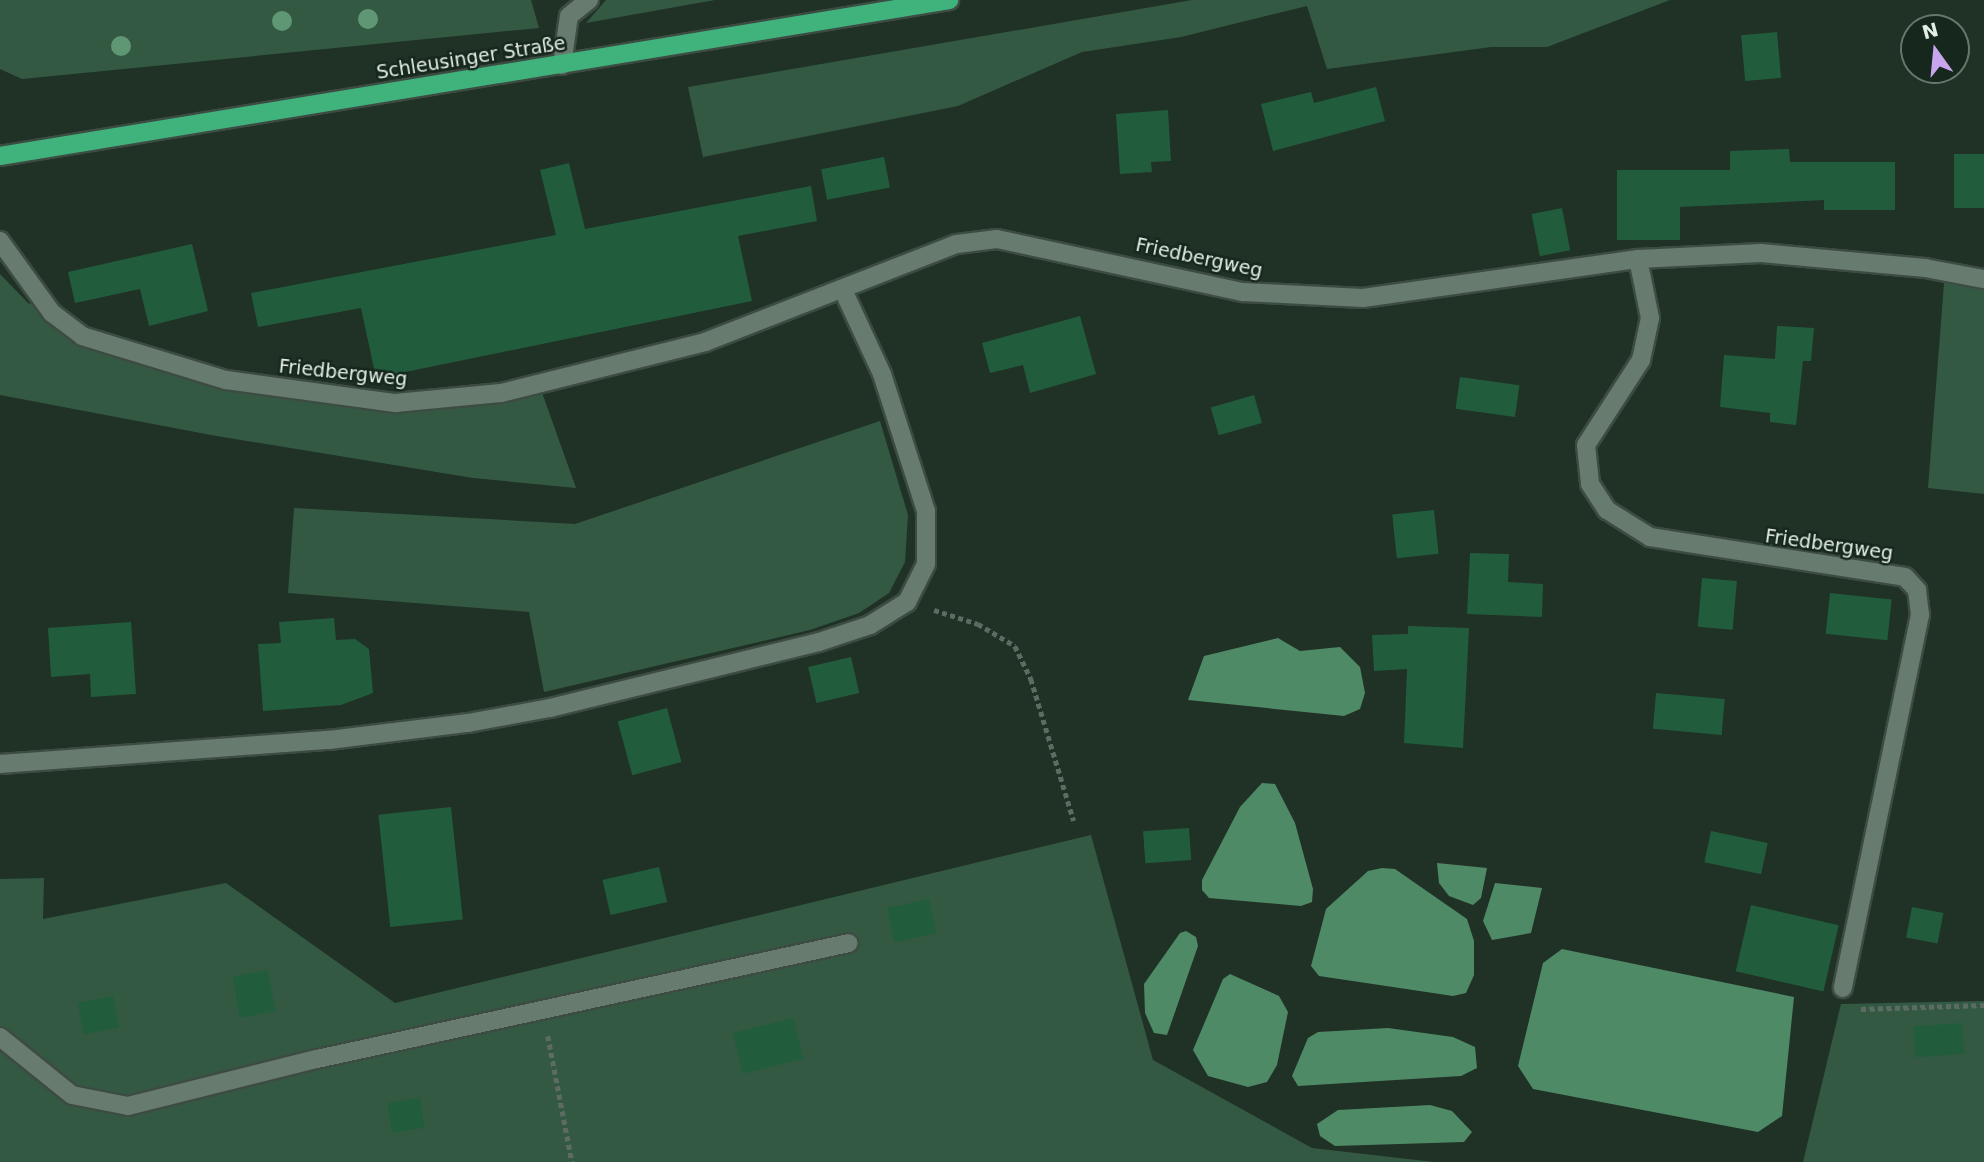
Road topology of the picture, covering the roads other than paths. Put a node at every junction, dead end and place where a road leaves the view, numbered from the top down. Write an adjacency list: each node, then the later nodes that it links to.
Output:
1 (589, 0): 3 (street)
2 (949, 0): 3 (main road, Schleusinger Straße)
3 (562, 65): 4 (main road, Schleusinger Straße)
4 (0, 156)
5 (0, 241): 8 (street, Friedbergweg)
6 (1639, 259): 7 (street, Friedbergweg); 8 (street, Friedbergweg); 11 (street, Friedbergweg)
7 (1984, 279)
8 (843, 290): 9 (street)
9 (0, 764)
10 (849, 943): 12 (street)
11 (1843, 988)
12 (0, 1037)

